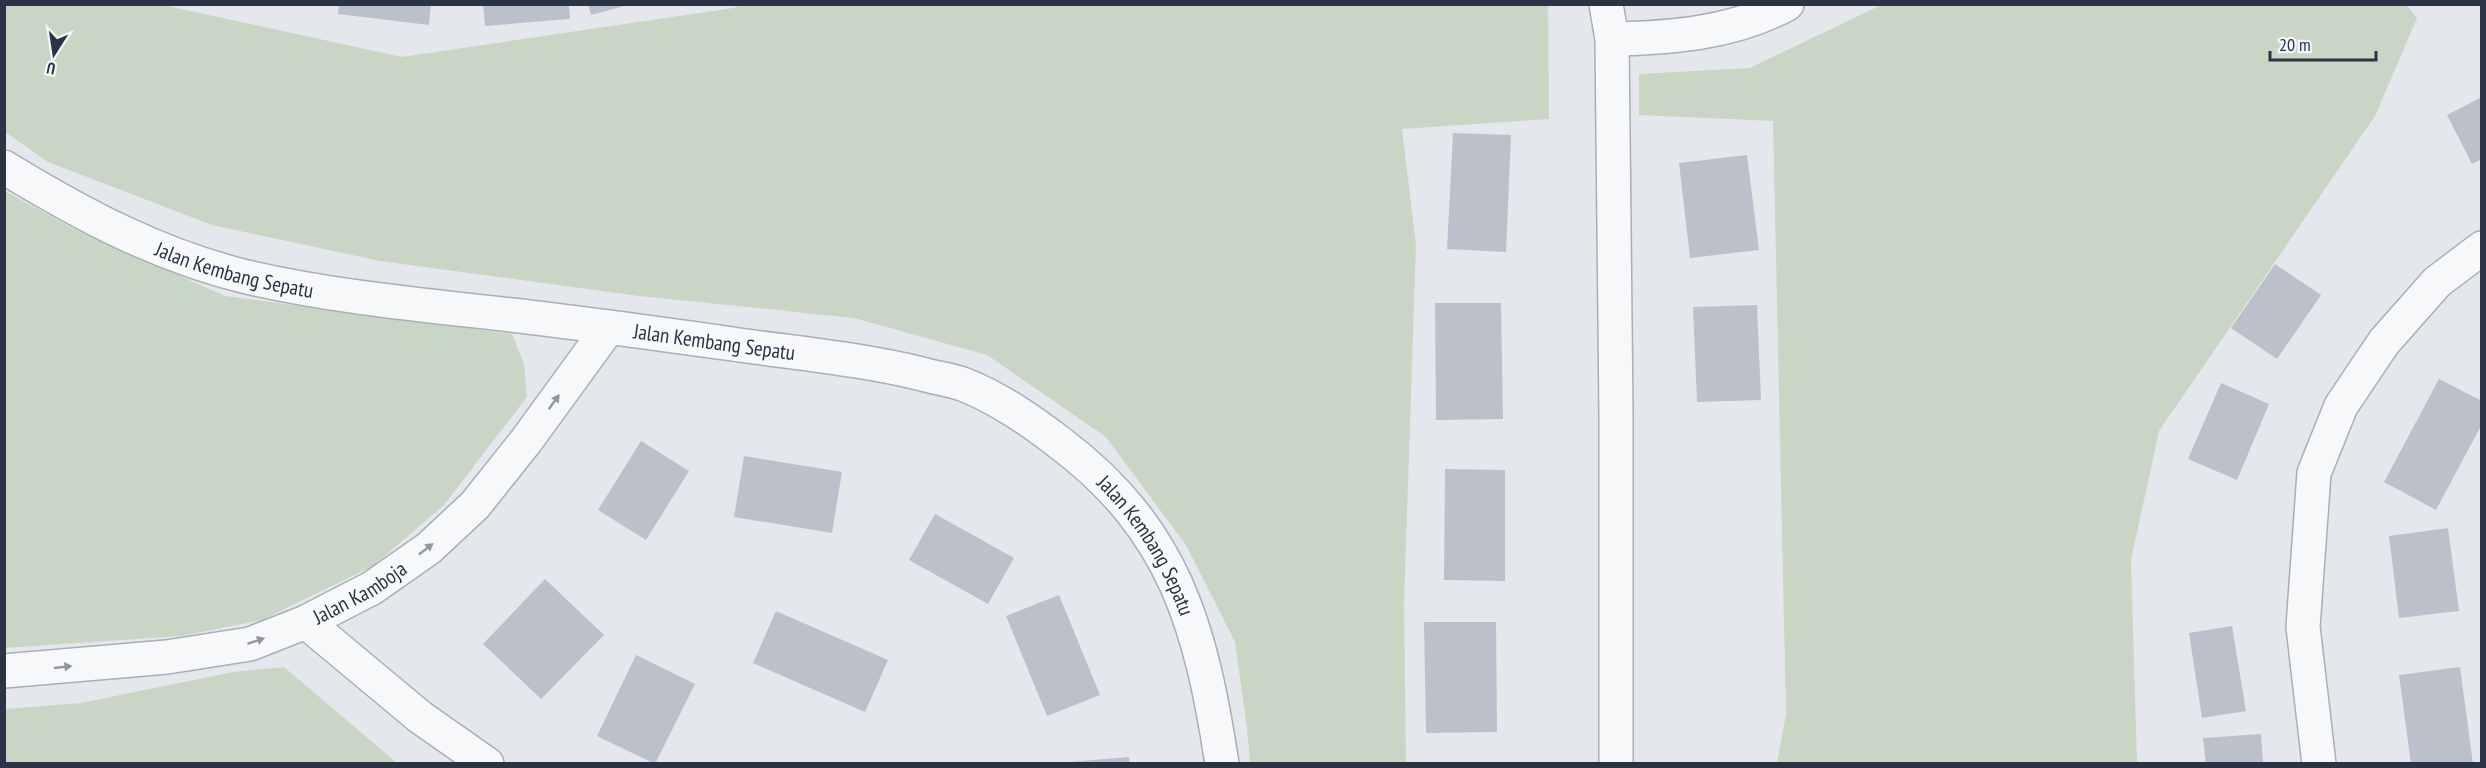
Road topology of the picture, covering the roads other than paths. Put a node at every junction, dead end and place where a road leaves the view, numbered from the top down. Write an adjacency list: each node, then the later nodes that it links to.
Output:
1 (1606, 4): 3 (street)
2 (1787, 4): 3 (street)
3 (1612, 39): 11 (street)
4 (4, 167): 6 (street, Jalan Kembang Sepatu)
5 (2481, 248): 12 (street)
6 (609, 327): 7 (street, Jalan Kamboja, one-way to 6); 10 (street, Jalan Kembang Sepatu)
7 (306, 622): 8 (street, Jalan Kamboja, one-way to 7); 9 (street)
8 (4, 671)
9 (487, 764)
10 (1222, 764)
11 (1616, 764)
12 (2319, 764)

